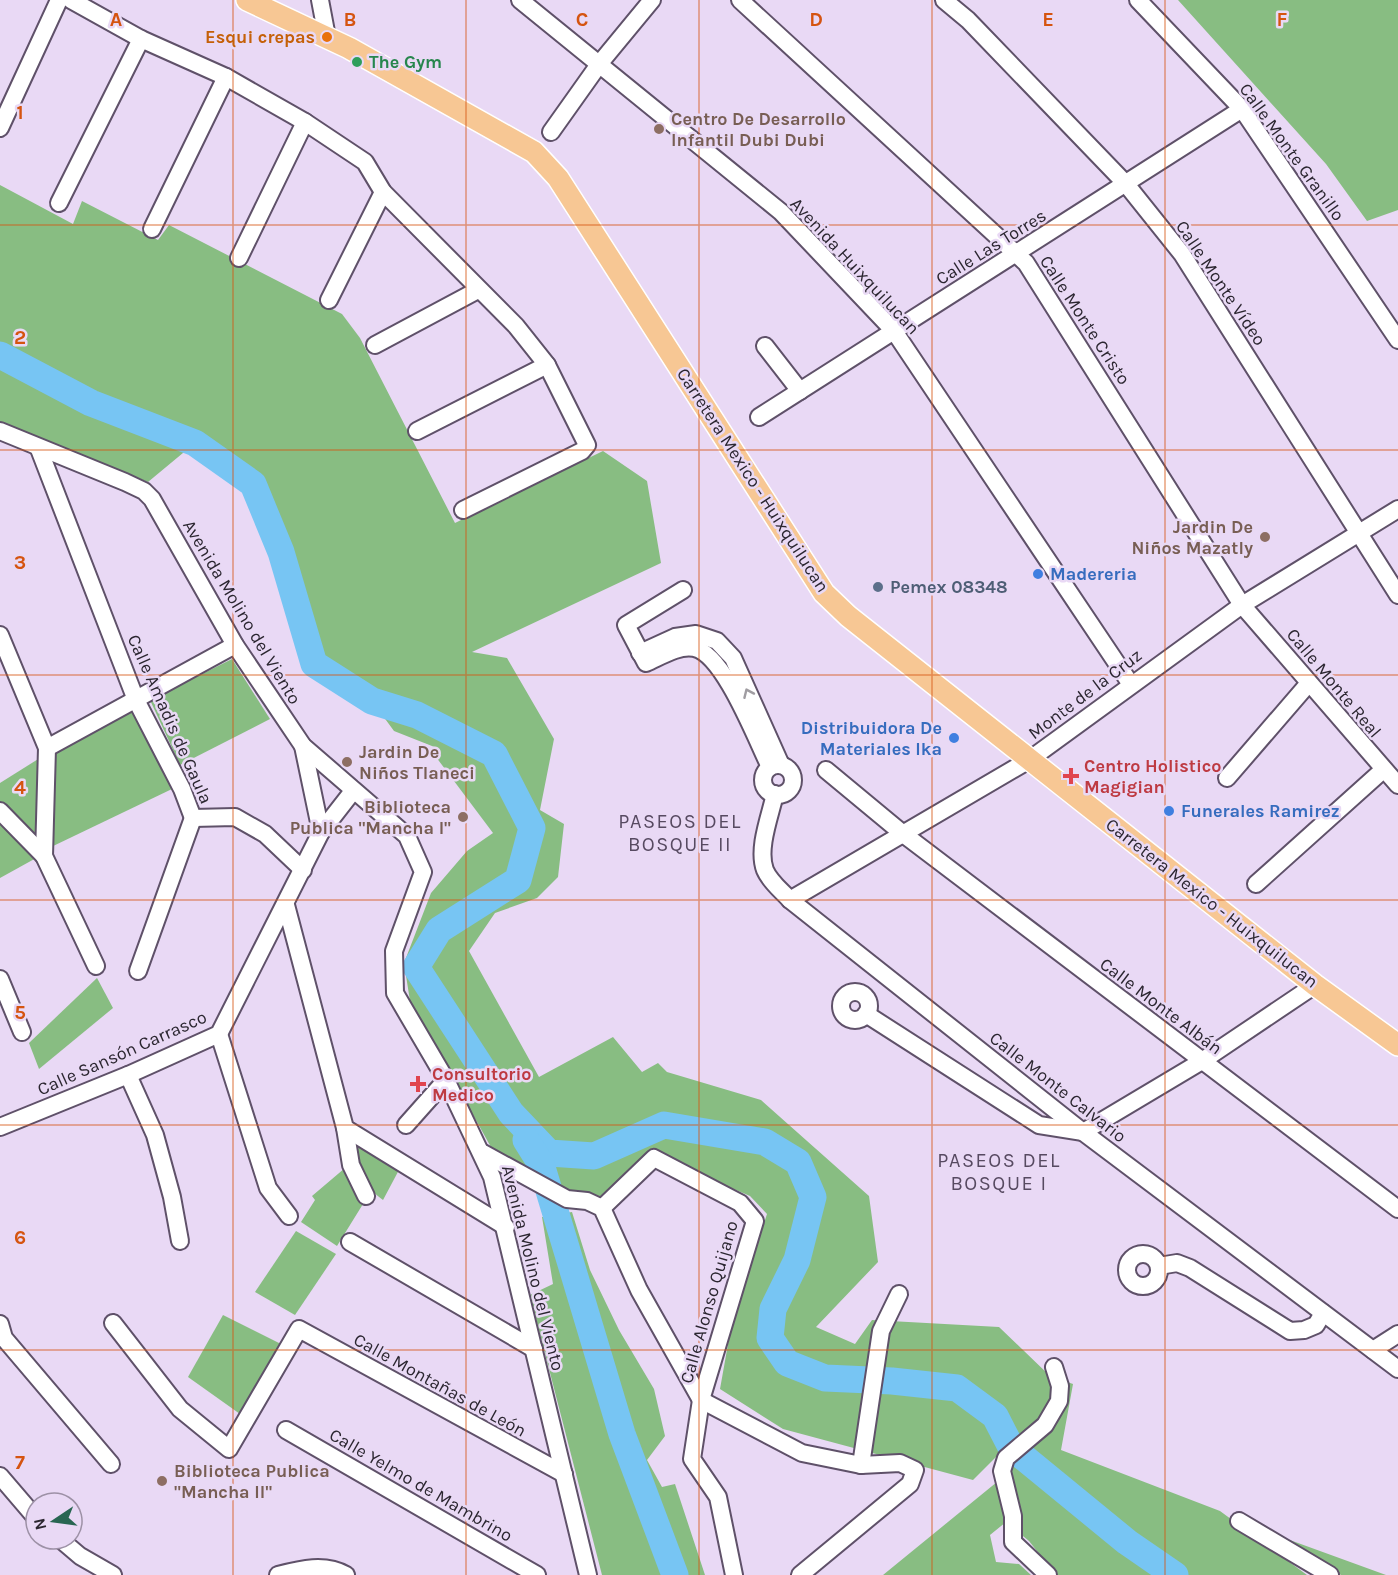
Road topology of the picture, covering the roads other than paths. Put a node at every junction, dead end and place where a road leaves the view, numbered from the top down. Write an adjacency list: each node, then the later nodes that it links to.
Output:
1 (59, 0): 16 (street)
2 (71, 0): 11 (street)
3 (247, 0): 10 (main road, Carretera Mexico - Huixquilucan)
4 (320, 0): 10 (street)
5 (520, 0): 12 (street, Avenida Huixquilucan)
6 (652, 0): 12 (street)
7 (740, 0): 22 (street, Calle Monte Cristo)
8 (944, 0): 18 (street, Calle Monte Vídeo)
9 (1138, 0): 14 (street, Calle Monte Granillo)
10 (327, 37): 49 (main road, Carretera Mexico - Huixquilucan)
11 (141, 39): 13 (street); 20 (street)
12 (600, 63): 17 (street); 26 (street, Avenida Huixquilucan)
13 (226, 77): 15 (street); 21 (street)
14 (1242, 110): 18 (street, Calle Las Torres); 27 (street, Calle Monte Granillo)
15 (305, 122): 19 (street); 23 (street)
16 (0, 128)
17 (551, 132)
18 (1126, 184): 22 (street, Calle Las Torres); 38 (street, Calle Monte Vídeo)
19 (383, 192): 24 (street); 25 (street)
20 (59, 203)
21 (152, 229)
22 (1016, 254): 26 (street, Calle Las Torres); 41 (street, Calle Monte Cristo)
23 (239, 258)
24 (478, 290): 28 (street); 30 (street)
25 (329, 300)
26 (894, 331): 31 (street, Calle Las Torres); 44 (street, Avenida Huixquilucan)
27 (1398, 340)
28 (375, 345)
29 (765, 346): 31 (street)
30 (547, 365): 34 (street); 37 (street)
31 (800, 391): 32 (street, Calle Las Torres)
32 (759, 417)
33 (0, 431): 35 (street, Avenida Molino del Viento)
34 (417, 431)
35 (39, 449): 43 (street, Avenida Molino del Viento); 46 (street, Calle Amadis de Gaula)
36 (1398, 509): 38 (street, Monte de la Cruz)
37 (463, 510)
38 (1357, 534): 40 (street, Calle Monte Vídeo); 41 (street, Monte de la Cruz)
39 (683, 590): 50 (street)
40 (1398, 595)
41 (1242, 605): 44 (street, Monte de la Cruz); 45 (street, Calle Monte Real)
42 (0, 635): 48 (street)
43 (235, 645): 46 (street); 47 (street, Avenida Molino del Viento)
44 (1130, 683): 49 (street, Monte de la Cruz)
45 (1309, 683): 51 (street, Calle Monte Real); 53 (street)
46 (136, 700): 48 (street); 58 (street, Calle Amadis de Gaula)
47 (303, 746): 55 (street, Avenida Molino del Viento); 59 (street)
48 (47, 748): 61 (street)
49 (1029, 760): 60 (street, Monte de la Cruz); 69 (main road, Carretera Mexico - Huixquilucan)
50 (775, 766): 56 (street); 56 (street, Calle Monte Calvario)
51 (1383, 770): 54 (street, Calle Monte Real); 63 (street)
52 (826, 771): 60 (street, Calle Monte Albán)
53 (1227, 778)
54 (1398, 785)
55 (353, 791): 59 (street, Calle Sansón Carrasco); 76 (street, Avenida Molino del Viento)
56 (775, 794): 64 (street, Calle Monte Calvario)
57 (0, 811): 61 (street)
58 (193, 818): 62 (street, Calle Amadis de Gaula); 67 (street)
59 (321, 832): 62 (street, Calle Sansón Carrasco)
60 (902, 832): 64 (street, Monte de la Cruz); 74 (street, Calle Monte Albán)
61 (44, 856): 66 (street)
62 (303, 870): 65 (street, Calle Sansón Carrasco)
63 (1256, 884)
64 (790, 900): 80 (street, Calle Monte Calvario)
65 (286, 905): 72 (street, Calle Sansón Carrasco); 79 (street)
66 (96, 966)
67 (138, 971)
68 (0, 979): 71 (street)
69 (1316, 985): 73 (main road, Carretera Mexico - Huixquilucan); 74 (street)
70 (866, 1014): 80 (street)
71 (22, 1032)
72 (219, 1034): 75 (street, Calle Sansón Carrasco); 85 (street)
73 (1398, 1045)
74 (1202, 1061): 80 (street); 84 (street, Calle Monte Albán)
75 (128, 1075): 78 (street, Calle Sansón Carrasco); 87 (street)
76 (446, 1080): 77 (street); 81 (street, Avenida Molino del Viento)
77 (406, 1125)
78 (0, 1127)
79 (345, 1128): 82 (street); 86 (street)
80 (1083, 1132): 91 (street, Calle Monte Calvario)
81 (483, 1153): 83 (street); 86 (street, Avenida Molino del Viento)
82 (366, 1196)
83 (602, 1208): 99 (street); 99 (street, Calle Alonso Quijano)
84 (1398, 1209)
85 (289, 1216)
86 (506, 1227): 95 (street, Avenida Molino del Viento)
87 (180, 1241)
88 (350, 1242): 95 (street)
89 (1159, 1266): 91 (street)
90 (899, 1294): 102 (street)
91 (1323, 1313): 96 (street, Calle Monte Calvario)
92 (113, 1323): 103 (street, Calle Montañas de León)
93 (0, 1324): 101 (street)
94 (1398, 1334): 96 (street)
95 (534, 1348): 103 (street, Avenida Molino del Viento)
96 (1373, 1350): 98 (street, Calle Monte Calvario)
97 (1054, 1367): 116 (street)
98 (1398, 1369)
99 (701, 1400): 102 (street); 114 (street, Calle Alonso Quijano)
100 (286, 1430): 112 (street, Calle Yelmo de Mambrino)
101 (111, 1464)
102 (861, 1466): 115 (street)
103 (564, 1474): 113 (street, Avenida Molino del Viento)
104 (0, 1476): 105 (street)
105 (24, 1504)
106 (1239, 1521): 117 (street)
107 (74, 1551): 109 (street)
108 (321, 1571): 110 (street); 111 (street)
109 (112, 1575)
110 (278, 1575)
111 (346, 1575)
112 (537, 1575)
113 (588, 1575)
114 (734, 1575)
115 (800, 1575)
116 (1048, 1575)
117 (1329, 1575)

